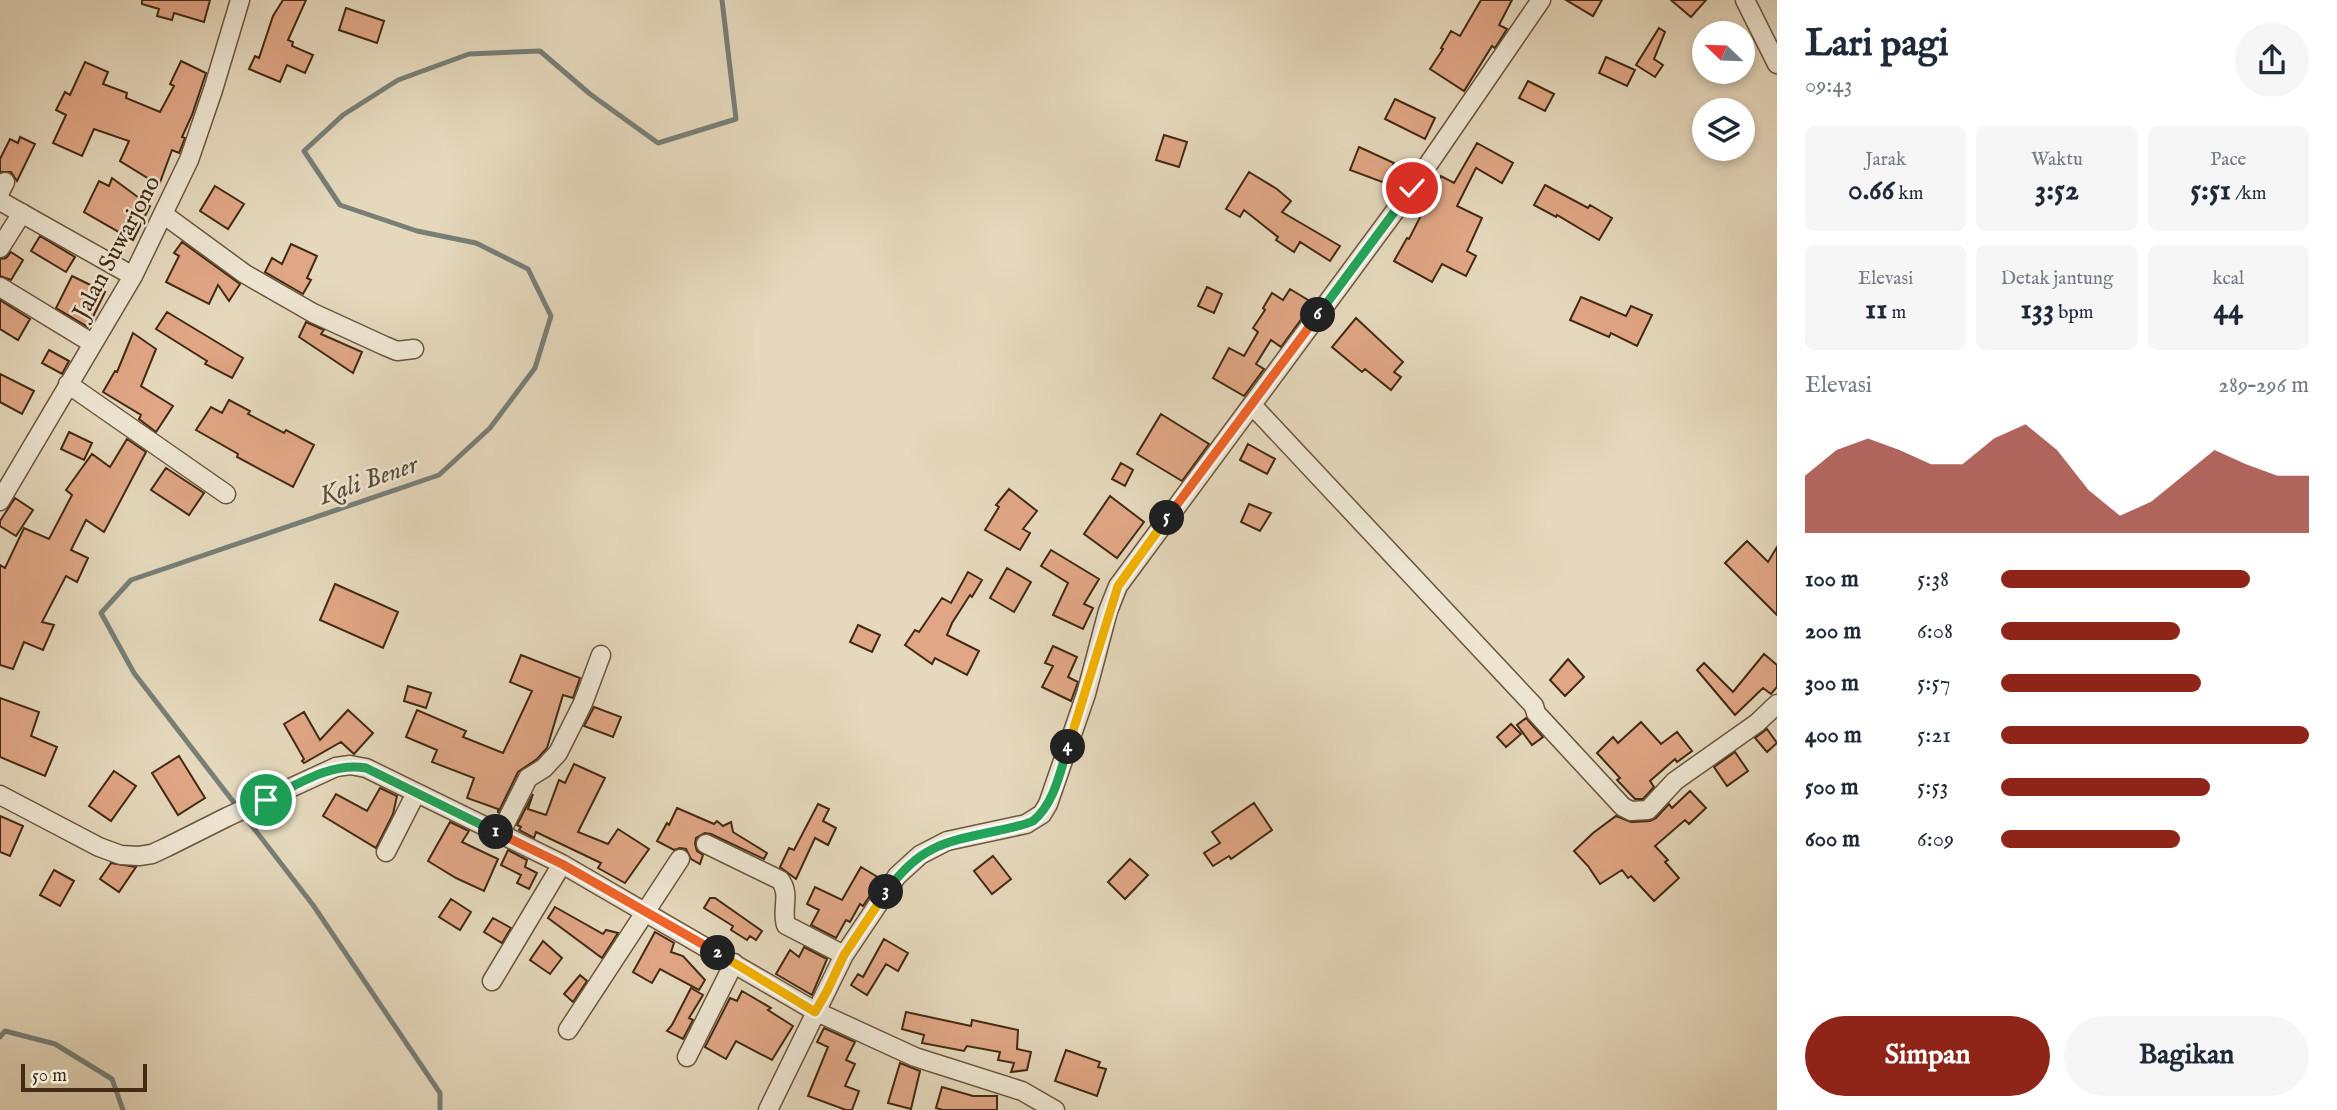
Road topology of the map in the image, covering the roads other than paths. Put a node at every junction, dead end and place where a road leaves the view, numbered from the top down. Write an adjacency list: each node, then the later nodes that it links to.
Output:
1 (240, 0): 7 (street, Jalan Suwarjono)
2 (1541, 0): 14 (street)
3 (1745, 0): 4 (street)
4 (1777, 64)
5 (0, 201): 6 (street)
6 (22, 212): 8 (street); 9 (street)
7 (163, 214): 9 (street, Jalan Suwarjono); 12 (street)
8 (0, 248)
9 (132, 276): 11 (street, Jalan Suwarjono)
10 (0, 287): 11 (street)
11 (92, 343): 13 (street, Jalan Suwarjono)
12 (414, 349)
13 (68, 384): 15 (street); 16 (street, Jalan Suwarjono)
14 (1252, 405): 18 (street); 27 (street)
15 (226, 494)
16 (0, 501)
17 (601, 655): 21 (street)
18 (1777, 704)
19 (416, 793): 20 (street); 21 (street); 23 (street)
20 (0, 795)
21 (500, 834): 25 (street)
22 (706, 844): 27 (street)
23 (386, 852)
24 (680, 859): 26 (street)
25 (562, 864): 26 (street); 29 (street)
26 (645, 912): 28 (street); 31 (street)
27 (844, 955): 30 (street)
28 (734, 963): 30 (street); 32 (street)
29 (492, 981)
30 (815, 1012): 33 (street); 34 (street)
31 (568, 1030)
32 (687, 1057)
33 (768, 1110)
34 (1055, 1110)

